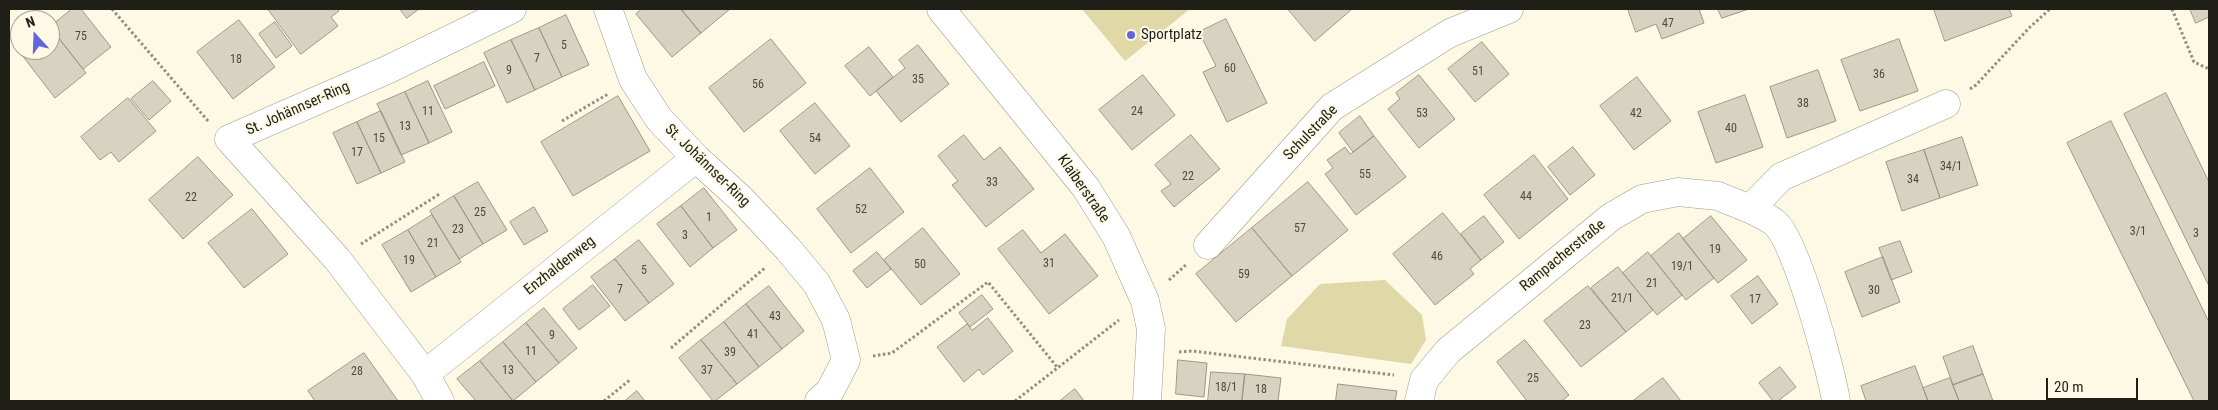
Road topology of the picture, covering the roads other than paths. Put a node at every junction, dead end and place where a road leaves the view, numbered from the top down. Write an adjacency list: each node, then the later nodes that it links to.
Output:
1 (512, 9): 9 (street, St. Johännser-Ring)
2 (608, 9): 6 (street, St. Johännser-Ring)
3 (941, 9): 13 (street, Klaiberstraße)
4 (1509, 9): 8 (street, Schulstraße)
5 (1946, 104): 7 (street)
6 (696, 158): 9 (street, Enzhaldenweg); 12 (street, St. Johännser-Ring)
7 (1750, 209): 10 (street, Rampacherstraße); 14 (street, Rampacherstraße)
8 (1208, 245)
9 (424, 374): 11 (street, St. Johännser-Ring)
10 (1422, 391)
11 (440, 401)
12 (819, 401)
13 (1147, 401)
14 (1836, 401)

